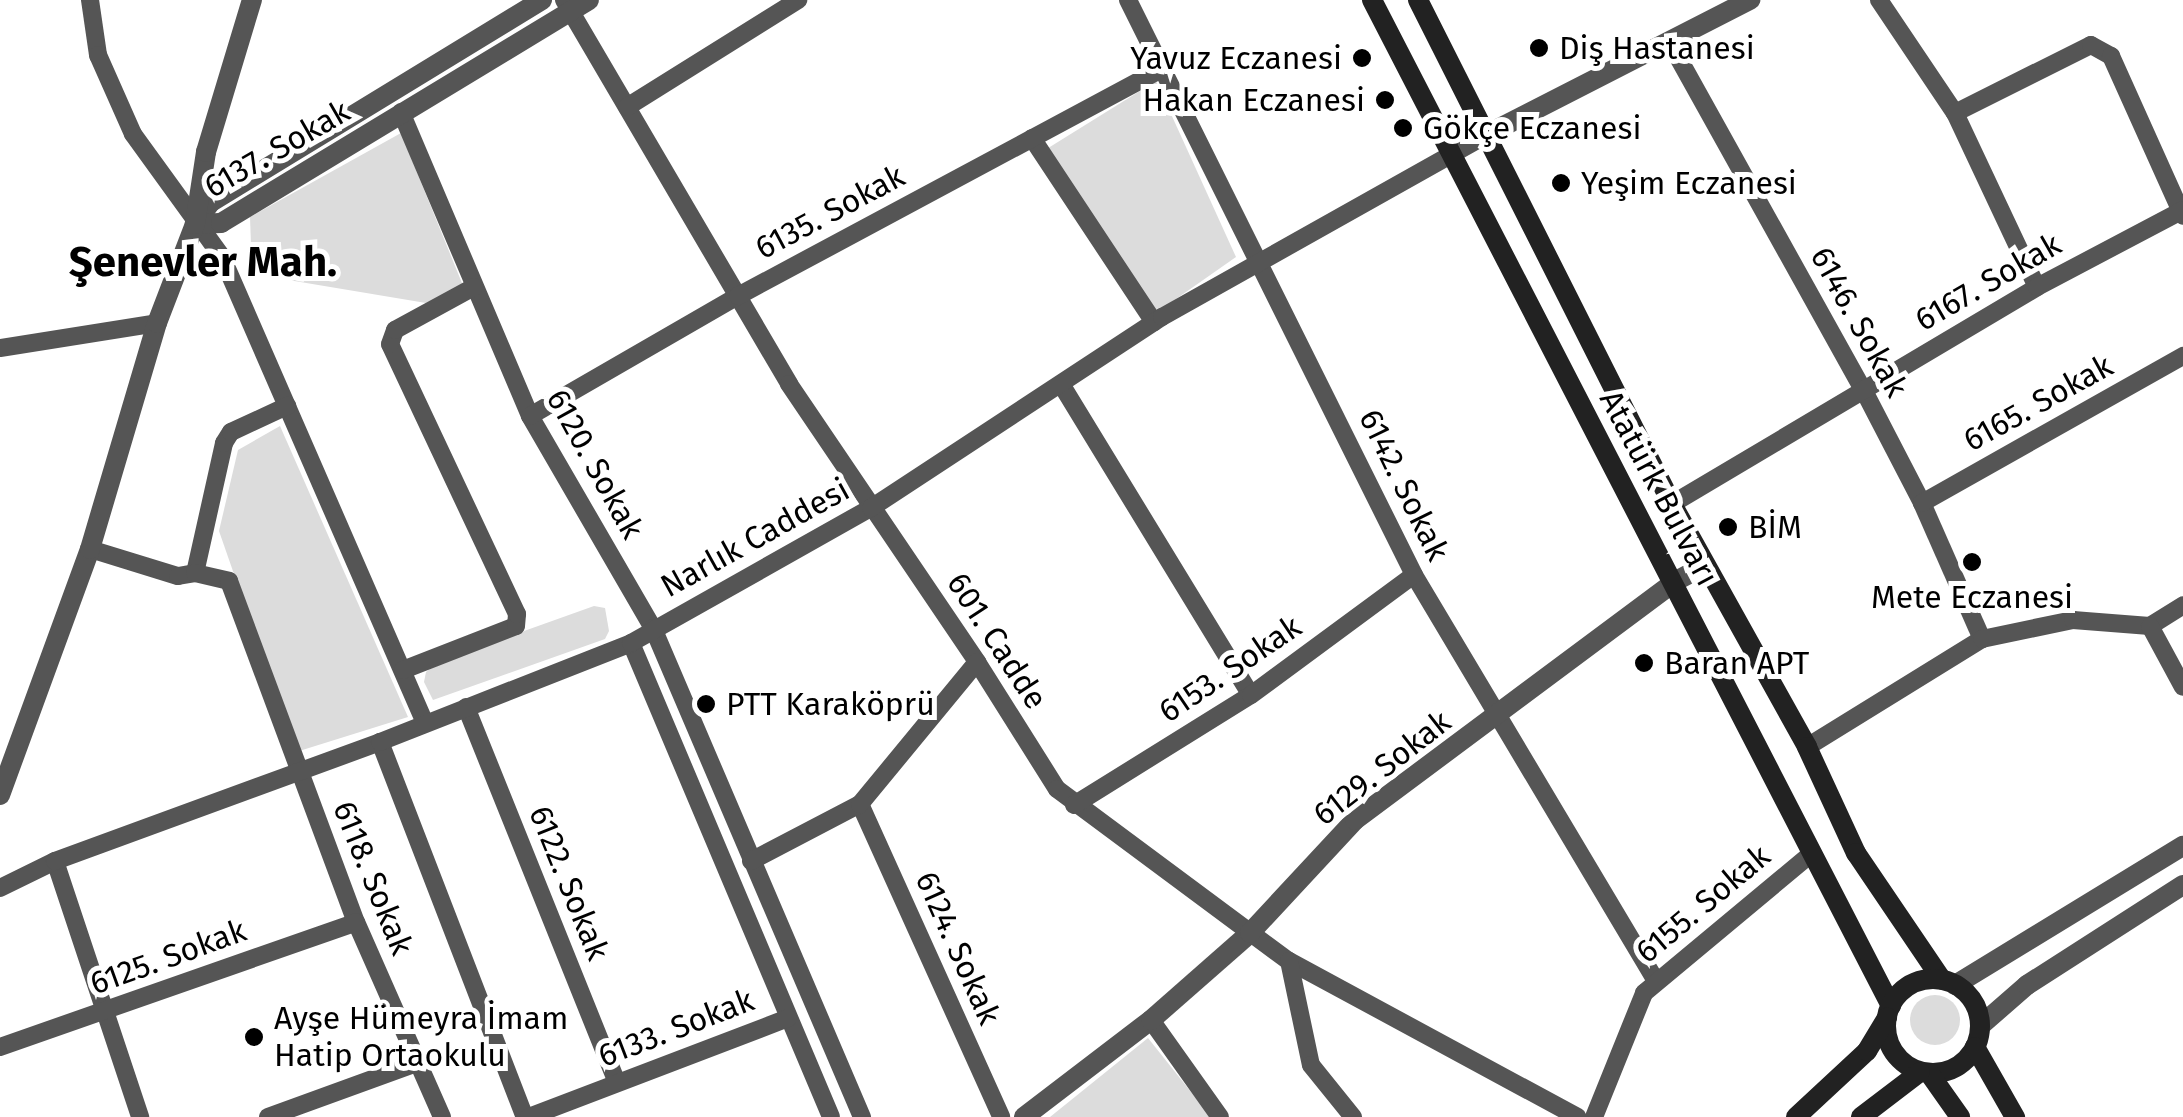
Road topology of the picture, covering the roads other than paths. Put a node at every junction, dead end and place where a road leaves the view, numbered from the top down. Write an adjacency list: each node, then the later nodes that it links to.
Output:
1 (90, 0): 21 (street)
2 (252, 0): 21 (street)
3 (542, 0): 21 (street, 6137. Sokak)
4 (589, 0): 11 (street, 6137. Sokak)
5 (798, 0): 14 (street)
6 (1128, 0): 13 (street, 6142. Sokak)
7 (1372, 0): 19 (main road, Atatürk Bulvarı)
8 (1418, 0): 17 (main road, Atatürk Bulvarı)
9 (1750, 0): 12 (street)
10 (1879, 0): 16 (street)
11 (567, 6): 14 (street, 601. Cadde); 15 (street, 6137. Sokak)
12 (1670, 41): 17 (street); 31 (street, 6146. Sokak)
13 (1162, 69): 18 (street, 6135. Sokak); 22 (street, 6142. Sokak)
14 (627, 107): 25 (street, 601. Cadde)
15 (401, 112): 21 (street, 6137. Sokak); 23 (street, 6120. Sokak)
16 (1955, 113): 20 (street); 24 (street)
17 (1486, 134): 19 (street, Narlık Caddesi); 35 (main road, Atatürk Bulvarı)
18 (1032, 138): 25 (street, 6135. Sokak); 26 (street)
19 (1449, 155): 22 (street, Narlık Caddesi); 41 (main road, Atatürk Bulvarı)
20 (2182, 213): 24 (street, 6167. Sokak)
21 (195, 224): 27 (street); 32 (street)
22 (1262, 262): 26 (street, Narlık Caddesi); 40 (street, 6142. Sokak)
23 (474, 287): 33 (street, 6120. Sokak); 48 (street)
24 (2036, 287): 31 (street, 6167. Sokak)
25 (738, 296): 33 (street, 6135. Sokak); 36 (street, 601. Cadde)
26 (1154, 322): 30 (street, Narlık Caddesi)
27 (157, 323): 28 (street); 37 (street)
28 (0, 348)
29 (2183, 356): 34 (street, 6165. Sokak)
30 (1061, 384): 36 (street, Narlık Caddesi); 50 (street)
31 (1863, 389): 34 (street, 6146. Sokak); 35 (street, 6167. Sokak)
32 (286, 406): 39 (street); 48 (street)
33 (530, 416): 44 (street, 6120. Sokak)
34 (1922, 503): 45 (street, 6146. Sokak)
35 (1672, 504): 38 (main road, Atatürk Bulvarı)
36 (872, 508): 44 (street, Narlık Caddesi); 47 (street, 601. Cadde)
37 (90, 549): 39 (street); 57 (street)
38 (1704, 566): 41 (street, 6129. Sokak); 55 (main road, Atatürk Bulvarı)
39 (195, 573): 56 (street, 6118. Sokak)
40 (1414, 575): 50 (street, 6153. Sokak); 52 (street, 6142. Sokak)
41 (1674, 582): 52 (street, 6129. Sokak); 61 (main road, Atatürk Bulvarı)
42 (2183, 605): 43 (street)
43 (2150, 626): 45 (street); 49 (street)
44 (653, 628): 46 (street, Narlık Caddesi); 63 (street, 6120. Sokak)
45 (1982, 640): 55 (street)
46 (631, 643): 51 (street, Narlık Caddesi); 73 (street)
47 (977, 662): 58 (street); 59 (street, 601. Cadde)
48 (403, 670): 53 (street)
49 (2183, 687)
50 (1251, 695): 59 (street, 6153. Sokak)
51 (466, 707): 53 (street, Narlık Caddesi); 80 (street, 6122. Sokak)
52 (1495, 718): 67 (street, 6129. Sokak); 69 (street, 6142. Sokak)
53 (425, 724): 54 (street, Narlık Caddesi)
54 (380, 742): 56 (street, Narlık Caddesi); 84 (street)
55 (1807, 747): 70 (main road, Atatürk Bulvarı)
56 (298, 771): 62 (street, Narlık Caddesi); 66 (street, 6118. Sokak)
57 (0, 796)
58 (860, 804): 63 (street); 87 (street, 6124. Sokak)
59 (1074, 805): 67 (street, 601. Cadde)
60 (2183, 846): 70 (street)
61 (1811, 854): 69 (street, 6155. Sokak); 71 (main road, Atatürk Bulvarı)
62 (55, 861): 65 (street, Narlık Caddesi); 72 (street)
63 (751, 861): 86 (street, 6120. Sokak)
64 (2183, 884): 75 (street)
65 (0, 888)
66 (356, 922): 72 (street, 6125. Sokak); 78 (street, 6118. Sokak)
67 (1250, 933): 68 (street, 601. Cadde); 74 (street, 6129. Sokak)
68 (1289, 960): 90 (street); 91 (street, 601. Cadde)
69 (1655, 980): 92 (street, 6155. Sokak)
70 (1949, 982): 71 (main road); 75 (main road)
71 (1889, 1012): 79 (main road); 93 (main road)
72 (103, 1013): 76 (street, 6125. Sokak); 81 (street)
73 (788, 1018): 80 (street, 6133. Sokak); 85 (street)
74 (1151, 1020): 88 (street, 6129. Sokak); 89 (street)
75 (1980, 1026): 77 (main road)
76 (0, 1047)
77 (1976, 1047): 79 (main road); 96 (main road)
78 (419, 1062): 82 (street); 83 (street, 6118. Sokak)
79 (1924, 1072): 94 (main road); 95 (main road)
80 (617, 1082): 84 (street, 6133. Sokak)
81 (140, 1117)
82 (268, 1117)
83 (442, 1117)
84 (527, 1117)
85 (831, 1117)
86 (862, 1117)
87 (1001, 1117)
88 (1024, 1117)
89 (1220, 1117)
90 (1353, 1117)
91 (1578, 1117)
92 (1594, 1117)
93 (1796, 1117)
94 (1861, 1117)
95 (1960, 1117)
96 (2016, 1117)

